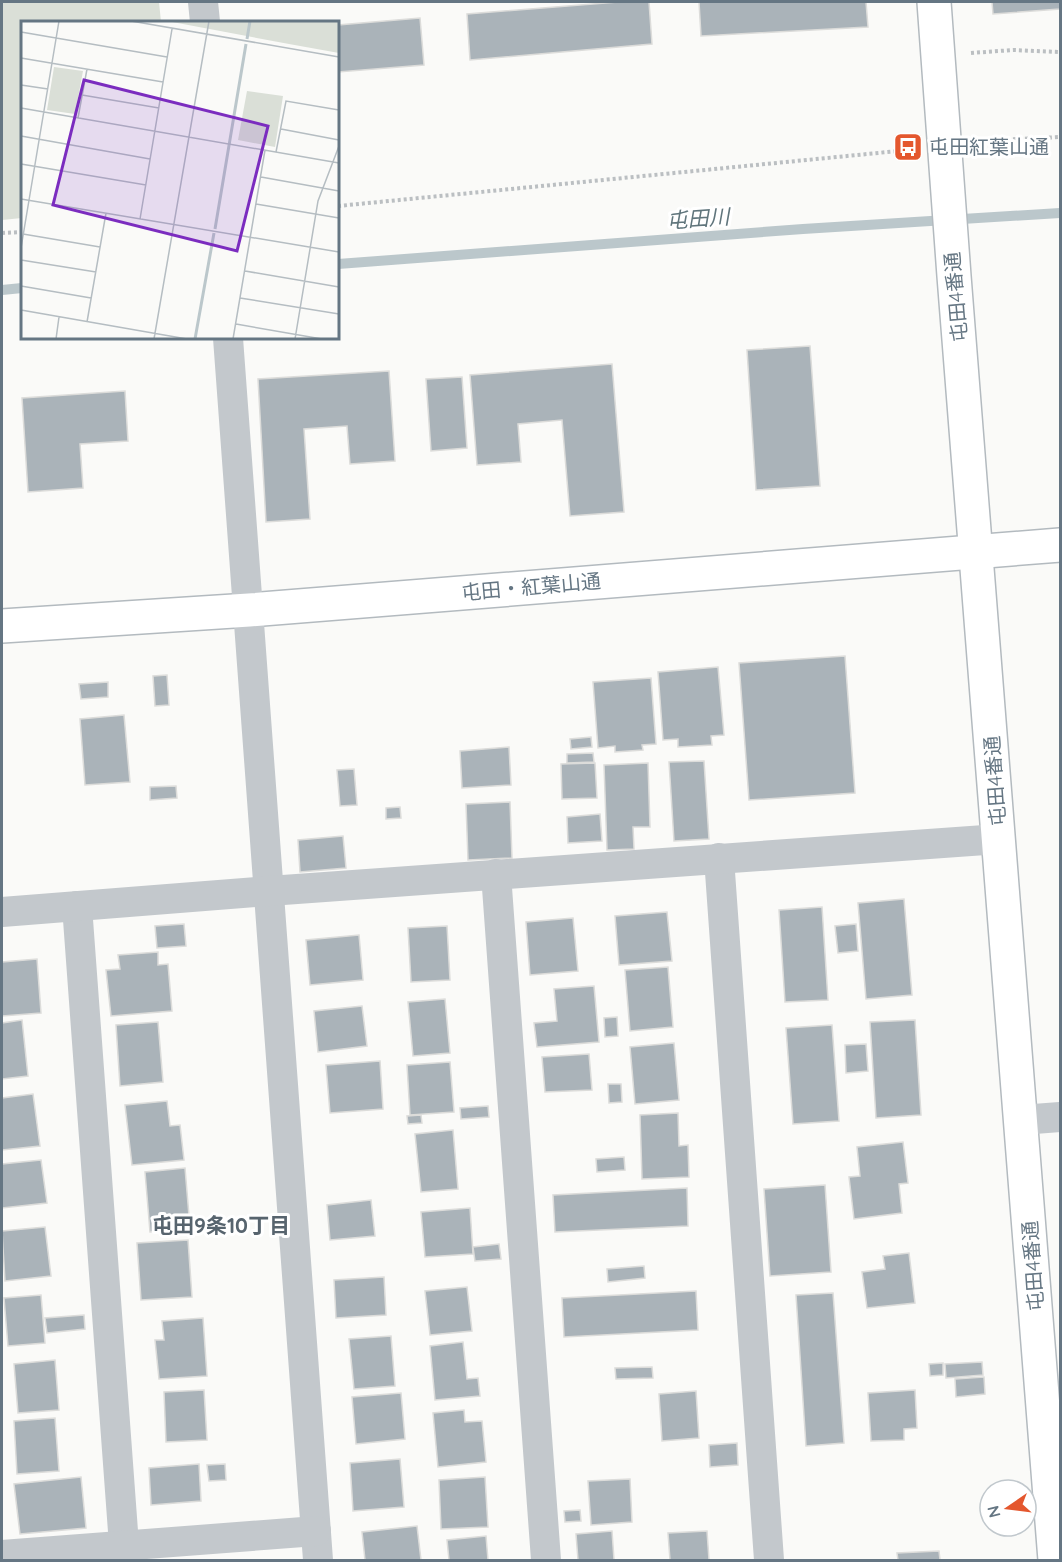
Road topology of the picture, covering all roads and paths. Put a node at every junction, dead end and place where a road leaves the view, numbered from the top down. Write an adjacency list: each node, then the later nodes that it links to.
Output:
1 (203, 2): 3 (street)
2 (934, 2): 14 (street, 屯田4番通)
3 (204, 21)
4 (1060, 52): 5 (path)
5 (970, 53)
6 (1060, 137): 7 (path)
7 (977, 141)
8 (898, 151): 9 (path)
9 (339, 206)
10 (21, 232): 11 (path)
11 (2, 233)
12 (228, 339): 15 (street)
13 (1060, 545): 14 (street, 屯田・紅葉山通)
14 (977, 552): 15 (street, 屯田・紅葉山通); 17 (street, 屯田4番通)
15 (249, 610): 16 (street, 屯田・紅葉山通); 20 (street)
16 (2, 626)
17 (999, 839): 18 (street); 24 (street, 屯田4番通)
18 (719, 858): 19 (street); 30 (street)
19 (496, 874): 20 (street); 29 (street)
20 (269, 891): 21 (street); 25 (street)
21 (76, 906): 22 (street); 26 (street)
22 (2, 912)
23 (1060, 1117): 24 (street)
24 (1022, 1120): 31 (street, 屯田4番通)
25 (316, 1531): 26 (street); 28 (street)
26 (124, 1545): 27 (street)
27 (2, 1555)
28 (318, 1560)
29 (546, 1560)
30 (769, 1560)
31 (1055, 1560)

